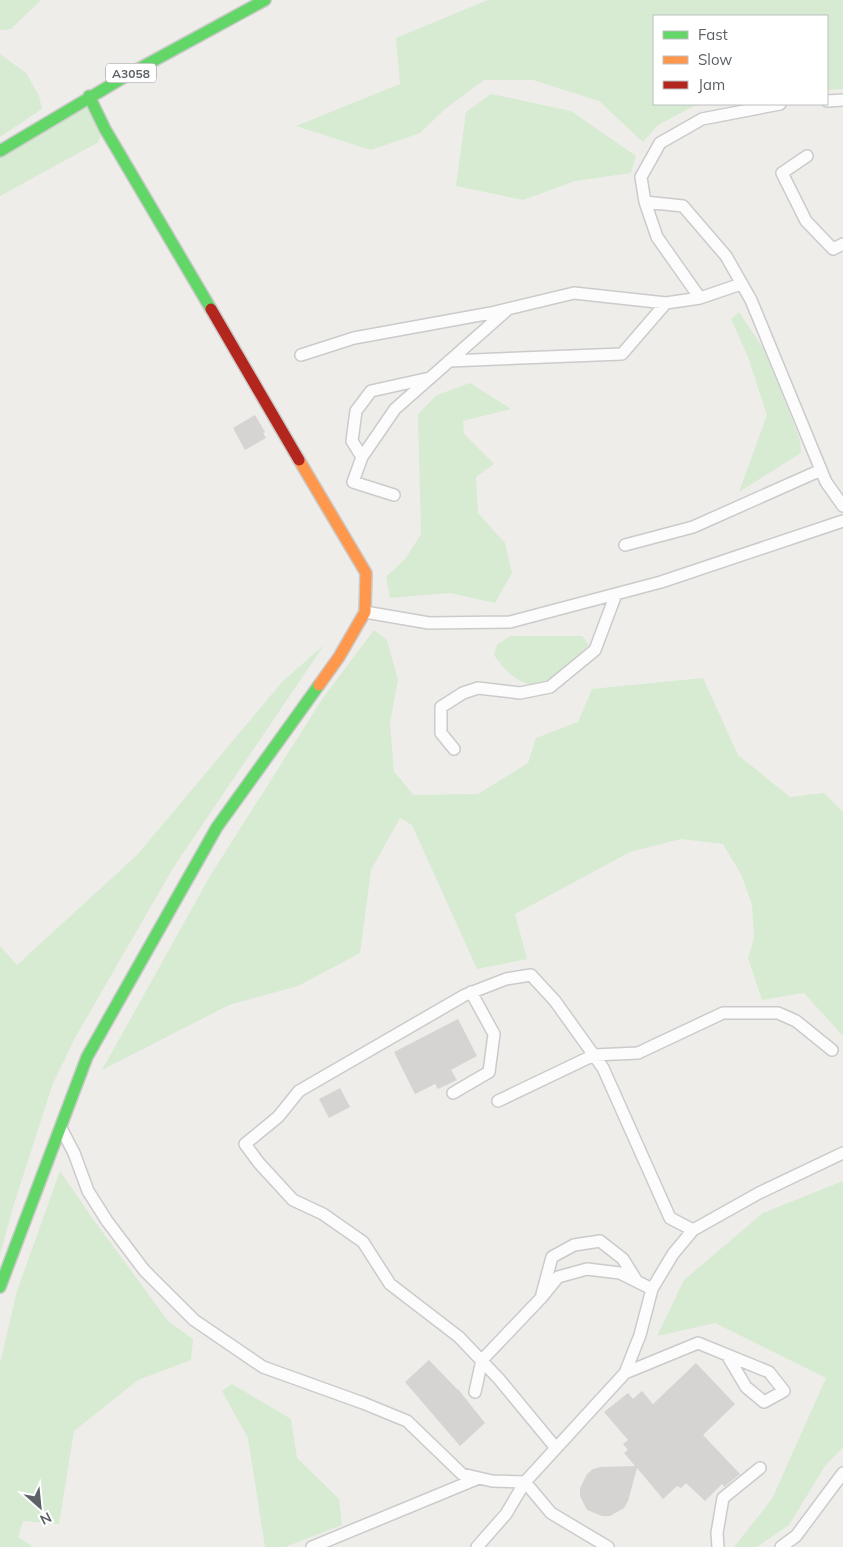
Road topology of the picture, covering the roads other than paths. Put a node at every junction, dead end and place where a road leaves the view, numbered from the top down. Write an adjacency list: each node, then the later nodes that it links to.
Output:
1 (264, 0): 2 (street, A3058)
2 (89, 96): 6 (street, A3058); 24 (street)
3 (843, 100): 4 (lane)
4 (828, 101)
5 (775, 105): 8 (lane)
6 (0, 151)
7 (807, 156): 9 (lane)
8 (645, 202): 10 (lane); 11 (lane)
9 (843, 244)
10 (741, 284): 11 (lane); 18 (lane)
11 (700, 298): 12 (lane)
12 (666, 303): 13 (lane); 15 (lane)
13 (508, 309): 14 (lane); 15 (lane)
14 (301, 355)
15 (449, 361): 16 (lane)
16 (430, 378): 17 (lane); 17 (lane)
17 (362, 457): 19 (lane)
18 (820, 470): 20 (lane); 22 (lane)
19 (394, 495)
20 (843, 506)
21 (843, 521): 23 (lane)
22 (625, 545)
23 (616, 594): 24 (lane); 25 (lane)
24 (365, 612): 31 (street)
25 (454, 749)
26 (471, 992): 28 (lane); 29 (lane); 39 (lane)
27 (832, 1050): 28 (lane)
28 (594, 1055): 30 (lane); 33 (lane)
29 (453, 1093)
30 (498, 1101)
31 (60, 1126): 35 (street); 45 (lane)
32 (843, 1154): 33 (lane)
33 (693, 1230): 36 (lane)
34 (637, 1282): 36 (lane); 37 (lane); 37 (lane)
35 (0, 1285)
36 (652, 1289): 40 (lane)
37 (541, 1298): 39 (lane)
38 (727, 1355): 38 (lane); 40 (lane)
39 (482, 1360): 41 (lane); 42 (lane)
40 (625, 1373): 42 (lane)
41 (475, 1392)
42 (556, 1448): 46 (lane)
43 (760, 1468): 50 (lane)
44 (843, 1473): 51 (lane)
45 (479, 1478): 46 (lane); 47 (lane)
46 (525, 1482): 48 (lane); 49 (lane)
47 (312, 1547)
48 (477, 1547)
49 (608, 1547)
50 (718, 1547)
51 (781, 1547)

